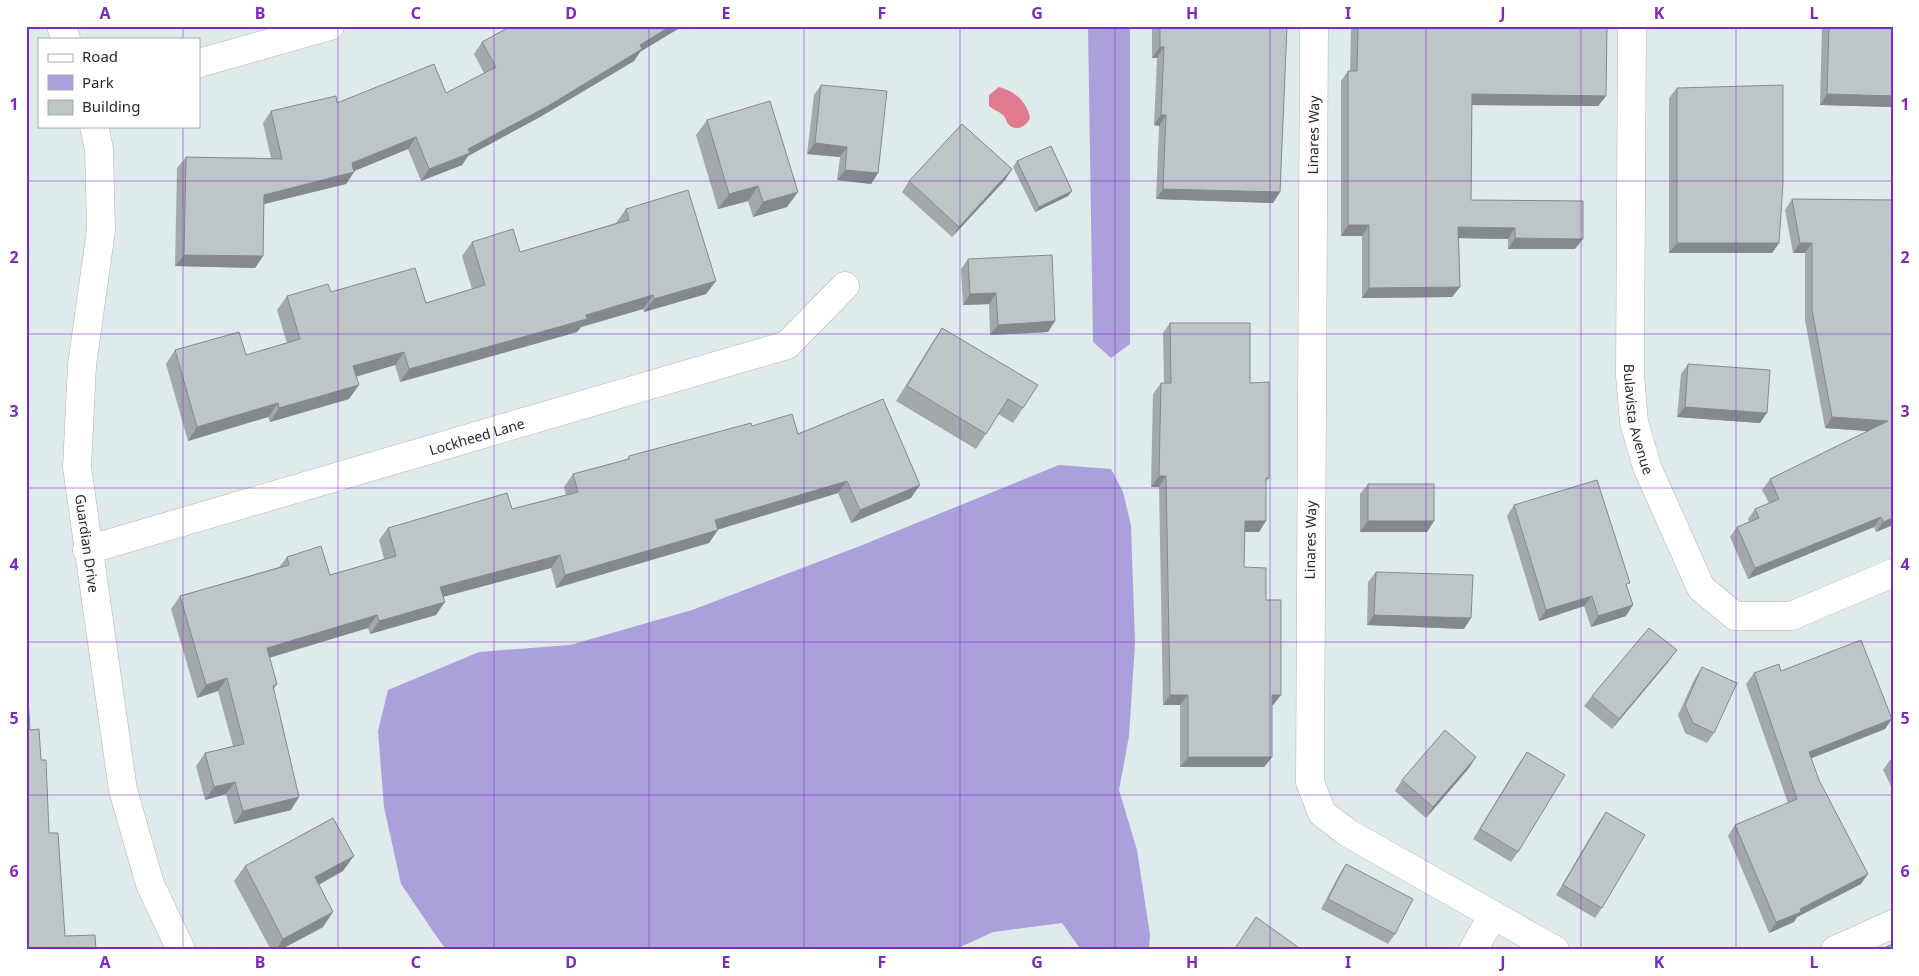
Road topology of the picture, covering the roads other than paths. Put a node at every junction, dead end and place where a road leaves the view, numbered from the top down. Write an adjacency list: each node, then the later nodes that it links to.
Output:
1 (61, 26): 5 (street)
2 (330, 26): 6 (street)
3 (1314, 26): 11 (street, Linares Way)
4 (1632, 26): 10 (street, Bulavista Avenue)
5 (66, 38)
6 (200, 63)
7 (94, 128): 9 (street, Guardian Drive)
8 (845, 286): 9 (street, Lockheed Lane)
9 (87, 550): 13 (street, Guardian Drive)
10 (1893, 573)
11 (1493, 915): 14 (street); 15 (street, Linares Way)
12 (1893, 924): 16 (street)
13 (180, 950)
14 (1473, 950)
15 (1555, 950)
16 (1834, 950)

